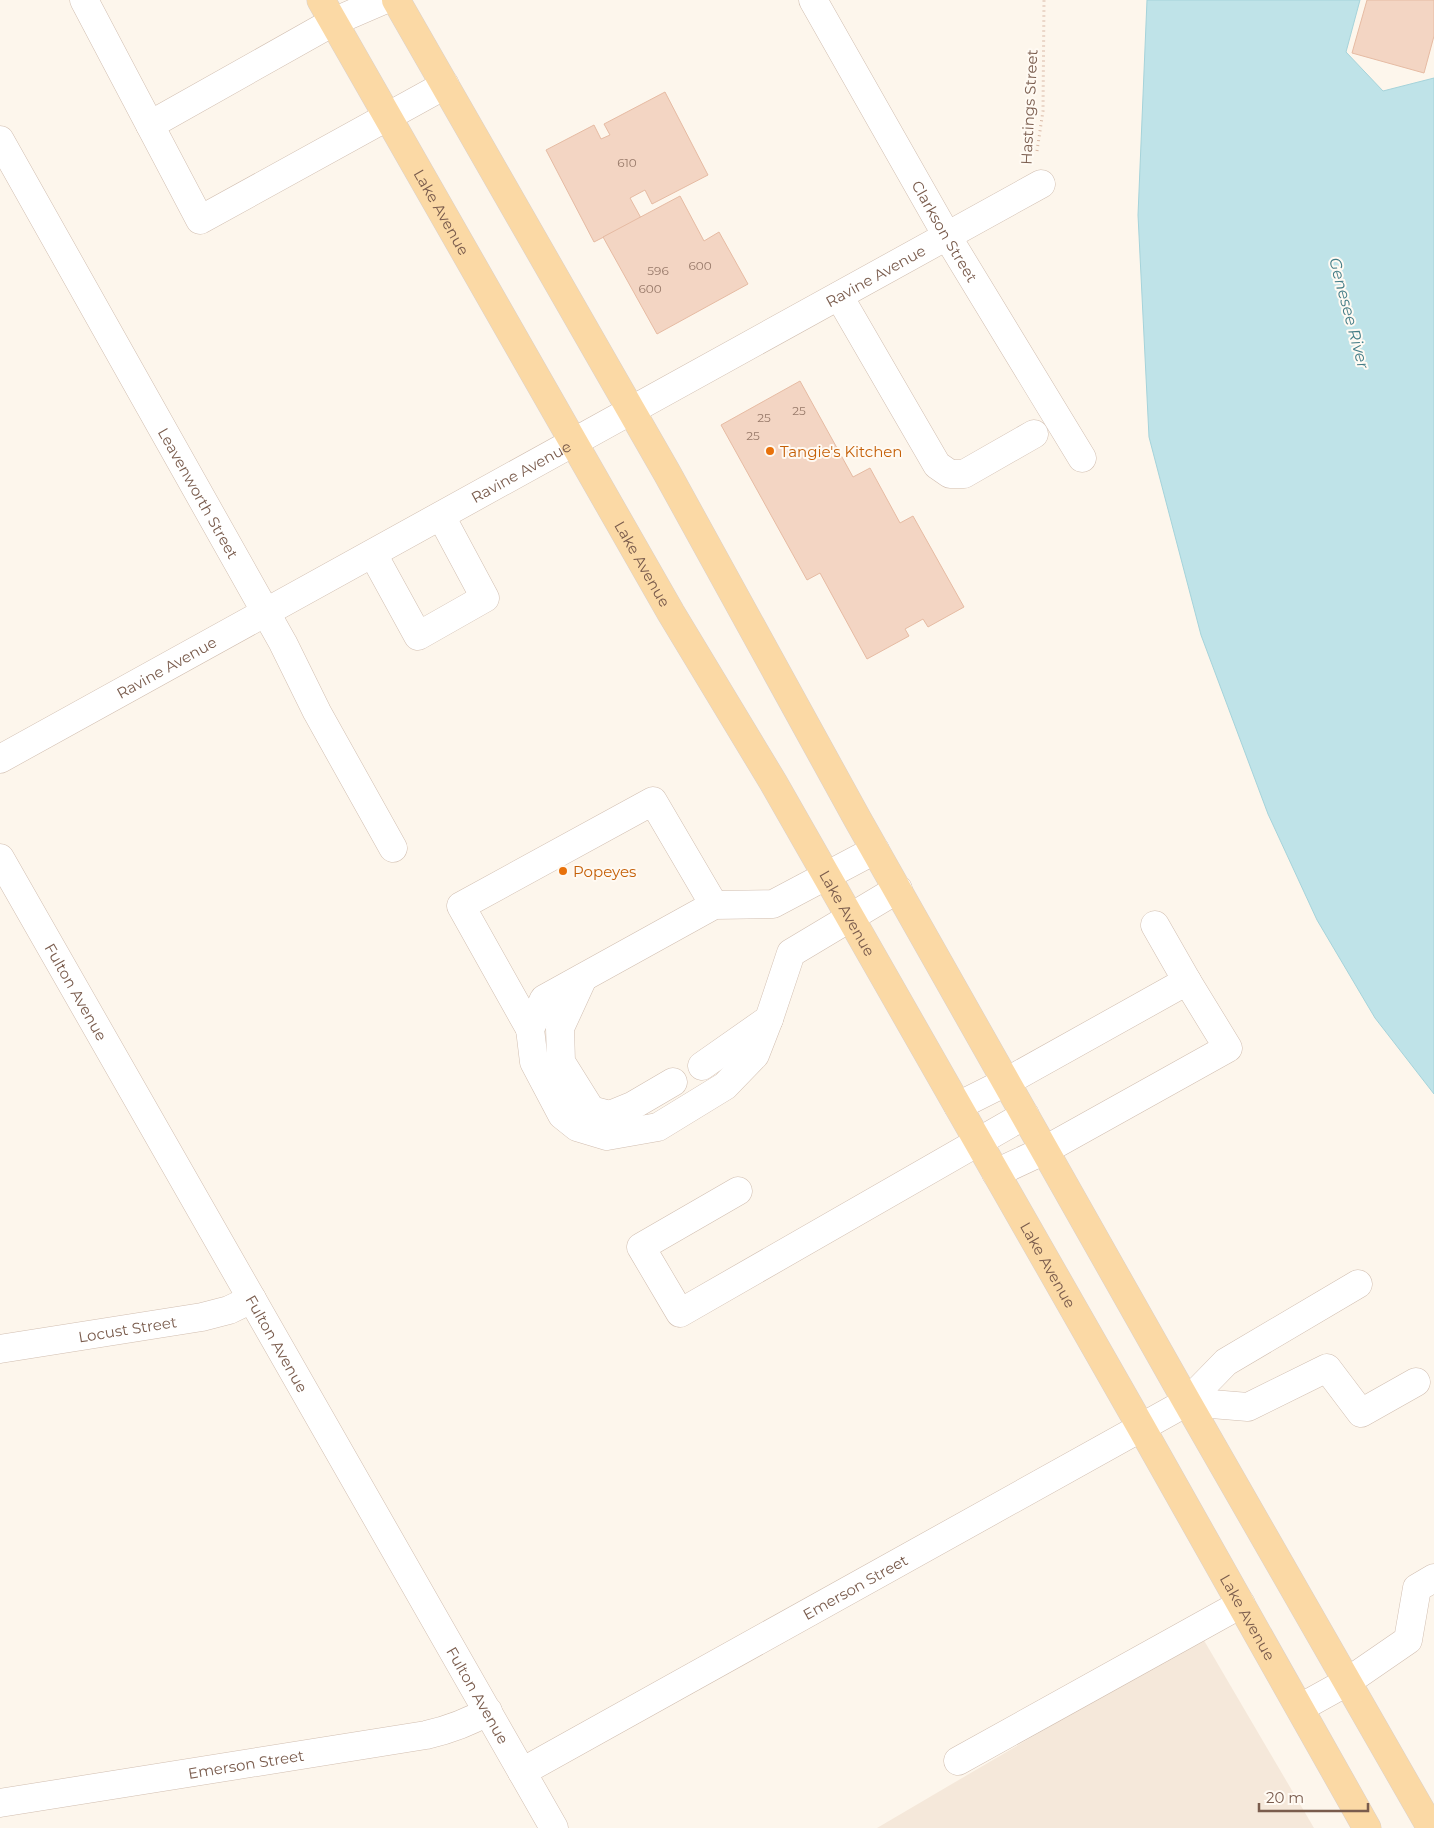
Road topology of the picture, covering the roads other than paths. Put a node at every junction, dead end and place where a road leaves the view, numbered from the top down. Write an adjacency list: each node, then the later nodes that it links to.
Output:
1 (84, 0): 8 (street)
2 (384, 0): 5 (street)
3 (396, 0): 6 (main road)
4 (813, 0): 11 (street, Clarkson Street)
5 (327, 11): 7 (main road, Lake Avenue); 8 (street)
6 (445, 85): 7 (street); 13 (main road)
7 (388, 117): 8 (street); 15 (main road, Lake Avenue)
8 (150, 125)
9 (0, 140): 19 (street, Leavenworth Street)
10 (1041, 184): 11 (street, Ravine Avenue)
11 (946, 236): 12 (street, Ravine Avenue); 16 (street, Clarkson Street)
12 (839, 296): 13 (street, Ravine Avenue); 14 (street)
13 (631, 411): 15 (street, Ravine Avenue); 22 (main road)
14 (1034, 434)
15 (573, 443): 17 (street, Ravine Avenue); 24 (main road, Lake Avenue)
16 (1082, 458)
17 (441, 516): 18 (street, Ravine Avenue); 18 (street)
18 (373, 554): 19 (street, Ravine Avenue)
19 (266, 612): 20 (street, Ravine Avenue); 21 (street, Leavenworth Street)
20 (0, 760)
21 (393, 848)
22 (875, 850): 24 (street); 25 (main road)
23 (0, 858): 43 (street, Fulton Avenue)
24 (826, 876): 26 (street); 27 (main road, Lake Avenue)
25 (898, 890): 27 (street); 35 (main road)
26 (714, 905): 29 (street); 32 (street)
27 (850, 918): 31 (street); 36 (main road, Lake Avenue)
28 (1156, 925): 30 (street)
29 (582, 978): 32 (street); 34 (street)
30 (1187, 981): 35 (street); 39 (street)
31 (769, 1020): 32 (street); 33 (street)
32 (530, 1029)
33 (702, 1066)
34 (674, 1082)
35 (1006, 1082): 36 (street); 37 (main road)
36 (958, 1106): 38 (main road, Lake Avenue)
37 (1025, 1115): 38 (street); 39 (main road)
38 (978, 1141): 40 (main road, Lake Avenue); 41 (street)
39 (1045, 1150): 40 (street); 46 (main road)
40 (996, 1173): 47 (main road, Lake Avenue)
41 (738, 1191)
42 (1358, 1284): 46 (street, Emerson Street)
43 (252, 1299): 44 (street, Locust Street); 52 (street, Fulton Avenue)
44 (0, 1349)
45 (1416, 1382): 46 (street)
46 (1187, 1402): 47 (street, Emerson Street); 50 (main road)
47 (1141, 1427): 49 (main road, Lake Avenue); 54 (street, Emerson Street)
48 (1434, 1578): 50 (street)
49 (1241, 1604): 51 (main road, Lake Avenue); 53 (street)
50 (1347, 1682): 51 (street); 58 (main road)
51 (1300, 1708): 57 (main road, Lake Avenue)
52 (488, 1712): 54 (street, Fulton Avenue); 55 (street, Emerson Street)
53 (958, 1761)
54 (522, 1772): 56 (street, Fulton Avenue)
55 (0, 1803)
56 (554, 1828)
57 (1367, 1828)
58 (1431, 1828)

